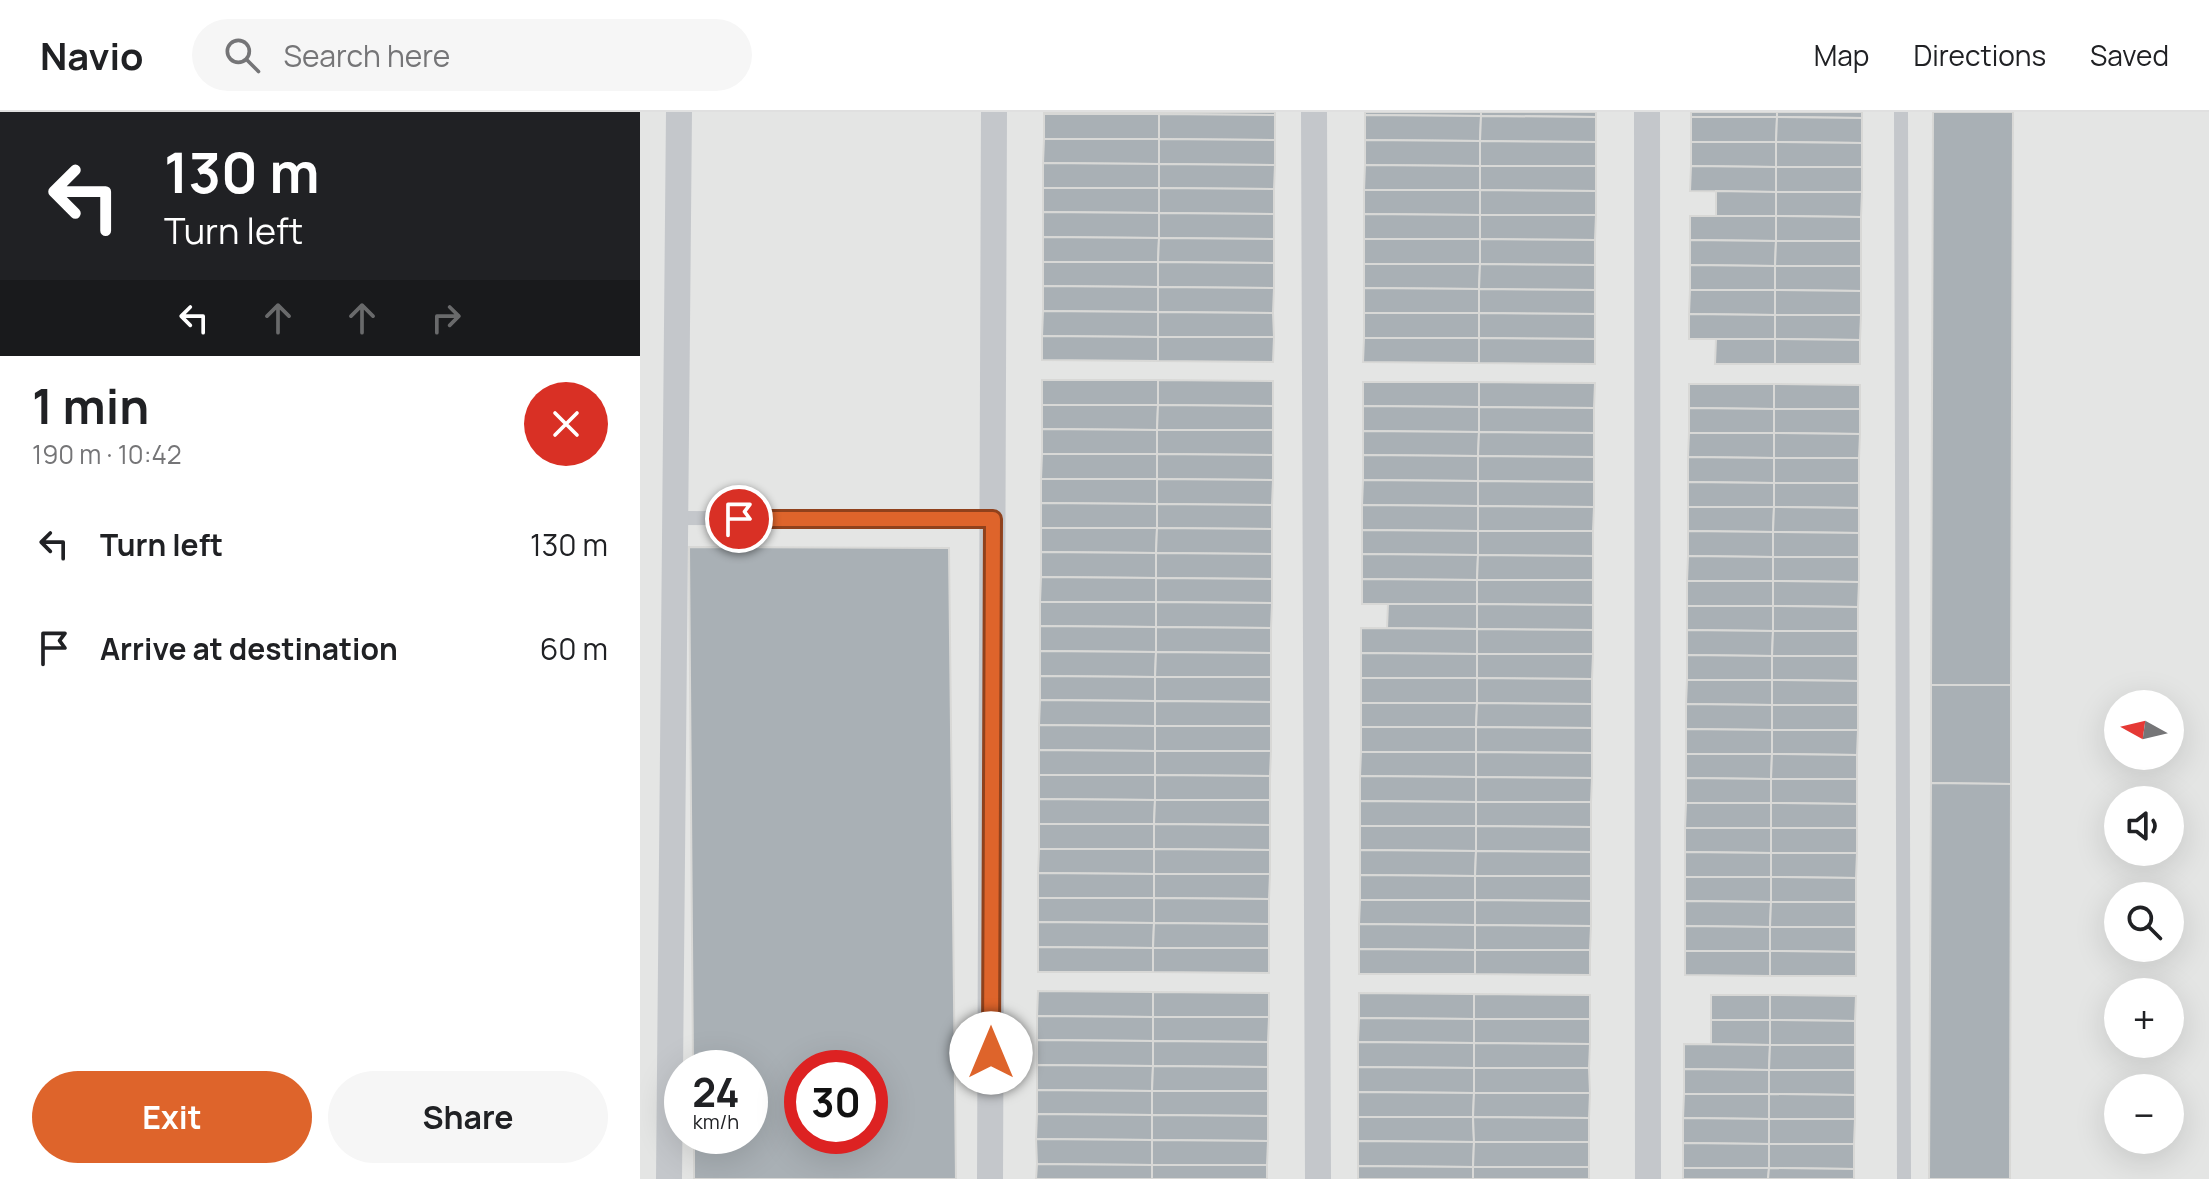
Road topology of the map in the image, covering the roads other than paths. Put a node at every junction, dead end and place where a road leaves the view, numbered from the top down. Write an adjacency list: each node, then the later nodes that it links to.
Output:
1 (679, 112): 6 (street)
2 (994, 112): 7 (street)
3 (1314, 112): 10 (street)
4 (1647, 112): 11 (street)
5 (1901, 112): 12 (lane)
6 (675, 518): 7 (lane); 8 (street)
7 (993, 519): 9 (street)
8 (669, 1179)
9 (990, 1179)
10 (1318, 1179)
11 (1648, 1179)
12 (1904, 1179)

